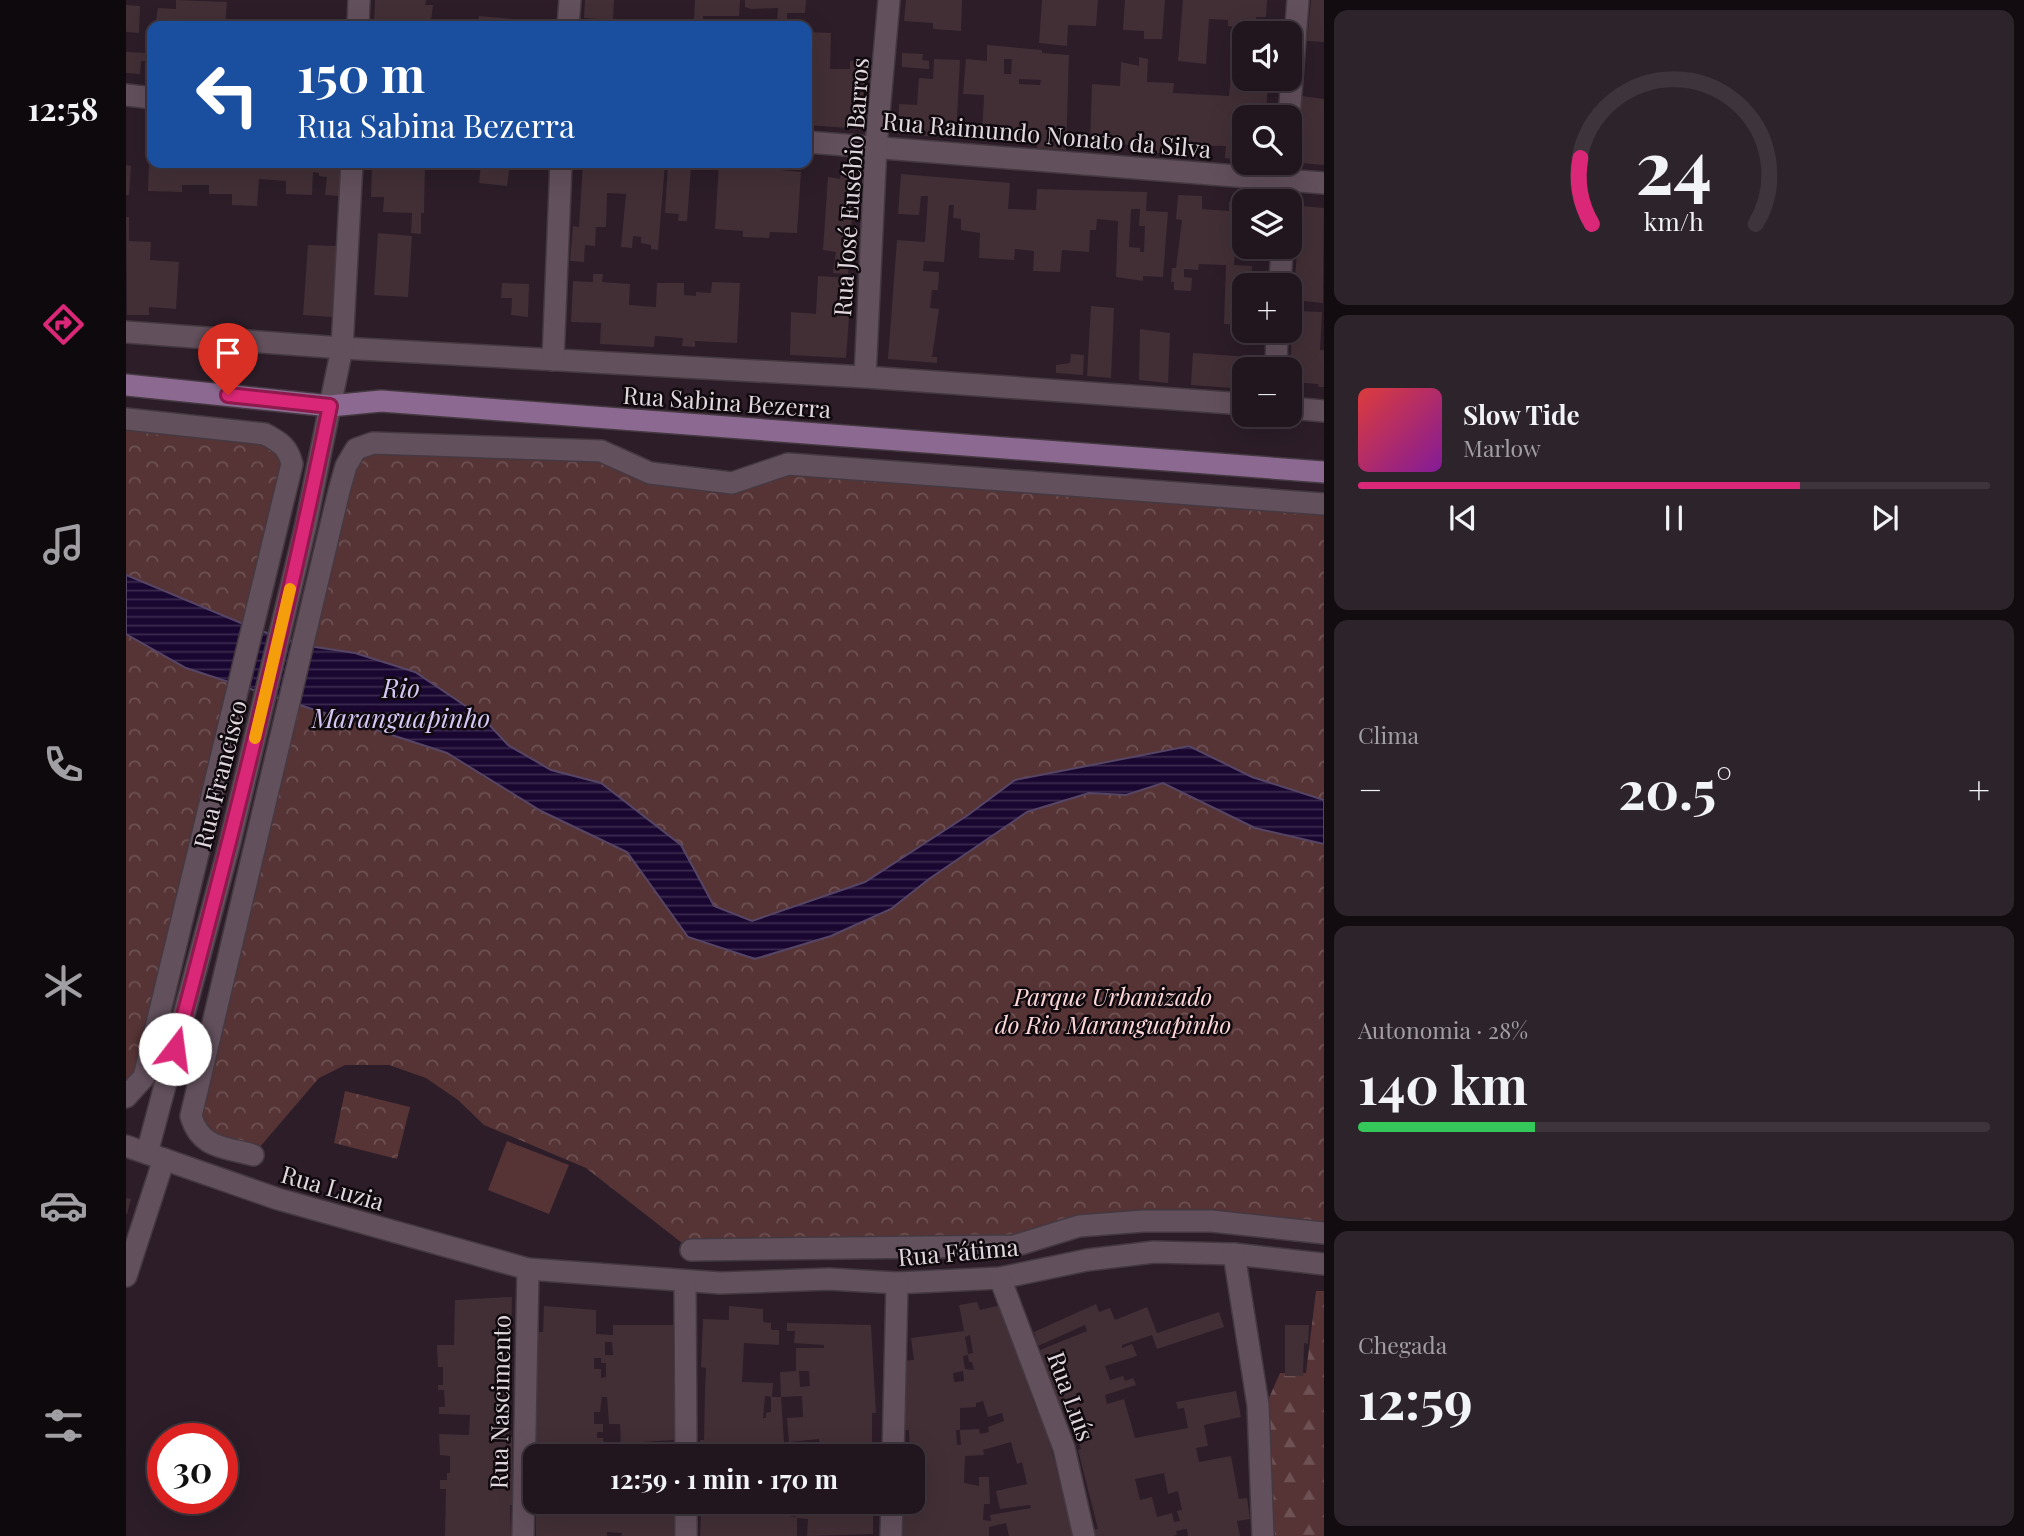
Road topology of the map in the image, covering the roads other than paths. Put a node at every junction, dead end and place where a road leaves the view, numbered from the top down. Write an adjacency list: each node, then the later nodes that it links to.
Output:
1 (359, 0): 5 (street)
2 (570, 0): 6 (street)
3 (889, 0): 11 (street, Rua José Eusébio Barros)
4 (1298, 0): 9 (street)
5 (358, 21)
6 (568, 21)
7 (126, 95): 8 (street)
8 (147, 97)
9 (1290, 105)
10 (812, 142): 11 (street, Rua Raimundo Nonato da Silva)
11 (876, 146): 14 (street, Rua Raimundo Nonato da Silva); 20 (street, Rua José Eusébio Barros)
12 (352, 168): 18 (street)
13 (561, 168): 19 (street)
14 (1232, 168)
15 (1298, 175): 16 (street, Rua Raimundo Nonato da Silva)
16 (1324, 183)
17 (126, 332): 18 (street)
18 (342, 348): 19 (street); 23 (street, Rua Francisco)
19 (553, 360): 20 (street)
20 (865, 377): 22 (street)
21 (126, 385): 23 (main road, Rua Sabina Bezerra)
22 (1232, 403)
23 (330, 406): 27 (main road, Rua Sabina Bezerra); 32 (street, Rua Francisco)
24 (1302, 409): 25 (street)
25 (1324, 411)
26 (126, 419): 29 (street)
27 (1324, 472)
28 (1324, 504): 31 (street)
29 (126, 1097)
30 (126, 1146): 32 (street, Rua Luzia)
31 (253, 1155)
32 (156, 1156): 37 (street, Rua Luzia); 38 (street, Rua Francisco)
33 (1324, 1233): 34 (street)
34 (691, 1250)
35 (1234, 1254): 36 (street, Rua Fátima); 39 (street, Rua Fátima); 50 (street)
36 (1324, 1264)
37 (528, 1269): 40 (street, Rua Fátima); 46 (street, Rua Nascimento)
38 (126, 1276)
39 (1000, 1278): 41 (street, Rua Fátima); 49 (street, Rua Luís)
40 (685, 1282): 41 (street, Rua Fátima); 42 (street)
41 (897, 1283): 43 (street)
42 (686, 1444)
43 (893, 1444)
44 (686, 1514): 47 (street)
45 (892, 1514): 48 (street)
46 (523, 1536)
47 (687, 1536)
48 (891, 1536)
49 (1084, 1536)
50 (1263, 1536)

